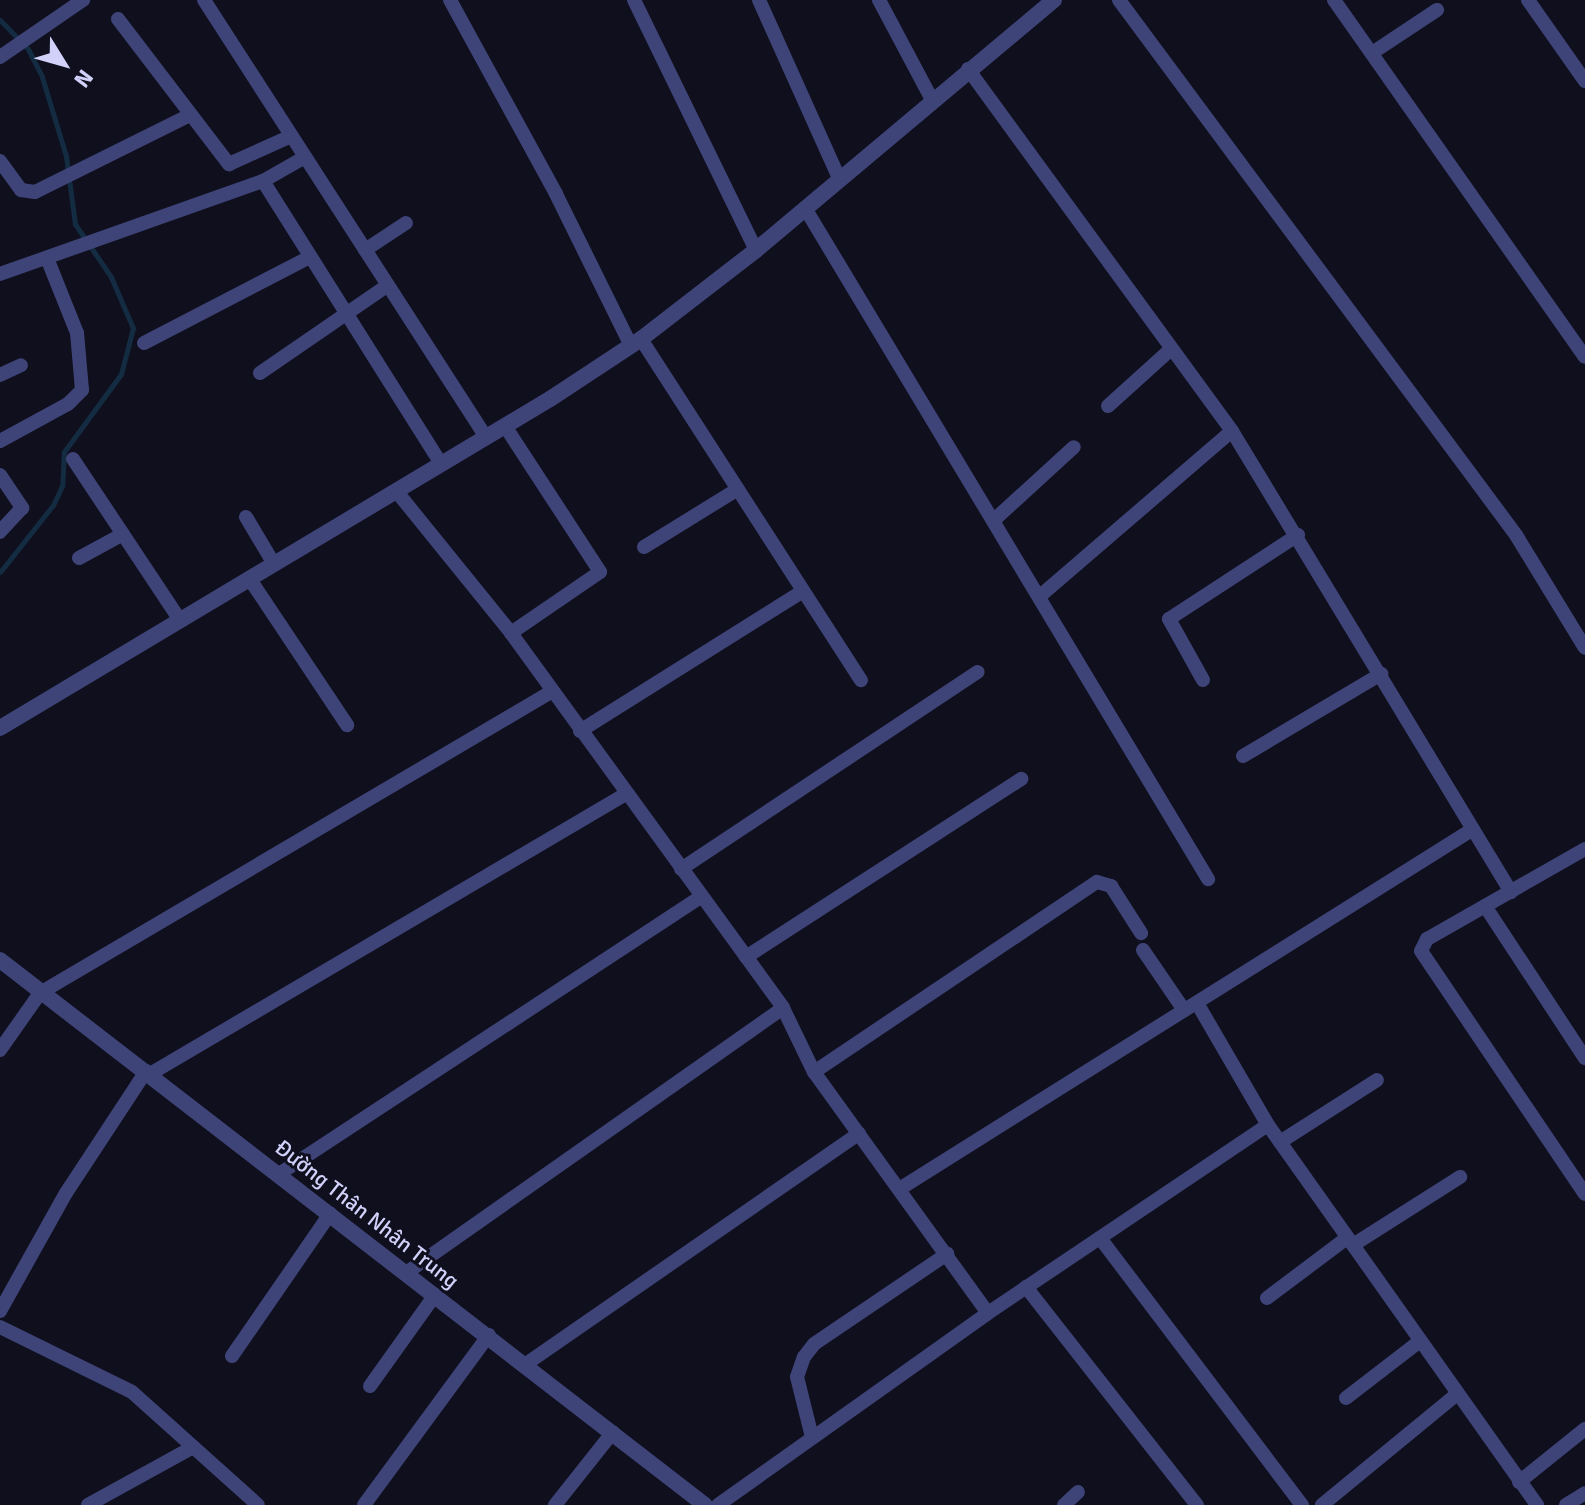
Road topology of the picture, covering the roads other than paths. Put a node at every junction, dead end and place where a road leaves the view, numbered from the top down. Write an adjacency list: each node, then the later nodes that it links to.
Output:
1 (83, 0): 13 (street)
2 (204, 0): 19 (street)
3 (450, 0): 34 (street)
4 (634, 0): 28 (street)
5 (759, 0): 22 (street)
6 (879, 0): 17 (street)
7 (1054, 0): 15 (street)
8 (1119, 0): 65 (street)
9 (1334, 0): 14 (street)
10 (1528, 0): 16 (street)
11 (1437, 10): 14 (street)
12 (118, 19): 18 (street)
13 (6, 52)
14 (1372, 53): 37 (street)
15 (968, 69): 17 (street); 36 (street)
16 (1585, 81)
17 (931, 98): 22 (street)
18 (190, 115): 19 (street); 23 (street)
19 (291, 136): 20 (street)
20 (305, 157): 24 (street); 27 (street)
21 (0, 161): 23 (street)
22 (839, 178): 25 (street)
23 (6, 181)
24 (263, 181): 29 (street); 30 (street)
25 (805, 208): 28 (street); 53 (street)
26 (406, 223): 27 (street)
27 (365, 250): 32 (street)
28 (756, 250): 34 (street)
29 (47, 258): 31 (street); 45 (street)
30 (308, 258): 33 (street); 35 (street)
31 (0, 274)
32 (388, 285): 33 (street); 44 (street)
33 (344, 314): 39 (street); 48 (street)
34 (636, 342): 42 (street); 50 (street)
35 (144, 343)
36 (1171, 349): 41 (street); 43 (street)
37 (1585, 357)
38 (21, 365): 40 (street)
39 (260, 373)
40 (0, 375)
41 (1108, 406)
42 (505, 426): 44 (street); 64 (street)
43 (1232, 431): 56 (street); 62 (street)
44 (486, 437): 48 (street)
45 (0, 441)
46 (1074, 447): 53 (street)
47 (73, 459): 55 (street)
48 (441, 464): 51 (street)
49 (0, 475): 54 (street)
50 (738, 489): 57 (street); 61 (street)
51 (397, 492): 59 (street); 64 (street)
52 (246, 517): 59 (street)
53 (994, 520): 62 (street)
54 (0, 532)
55 (123, 534): 58 (street); 63 (street)
56 (1298, 535): 67 (street); 69 (street)
57 (644, 547)
58 (79, 558)
59 (274, 564): 60 (street)
60 (249, 578): 63 (street); 71 (street)
61 (803, 591): 68 (street); 73 (street)
62 (1040, 596): 80 (street)
63 (180, 620): 72 (street)
64 (511, 633): 70 (street)
65 (1585, 648)
66 (978, 672): 79 (street)
67 (1381, 674): 74 (street); 77 (street)
68 (861, 680)
69 (1203, 680)
70 (551, 692): 73 (street); 88 (street)
71 (347, 725)
72 (0, 728)
73 (580, 731): 76 (street)
74 (1243, 756)
75 (1021, 779): 86 (street)
76 (626, 794): 79 (street); 94 (street)
77 (1473, 829): 81 (street); 89 (street)
78 (1585, 849): 81 (street)
79 (681, 869): 82 (street)
80 (1208, 879)
81 (1511, 892): 83 (street)
82 (702, 896): 86 (street); 99 (street)
83 (1485, 906): 92 (street); 102 (street)
84 (1141, 933): 93 (street)
85 (1143, 950): 89 (street)
86 (746, 957): 90 (street)
87 (0, 960): 88 (street, Đường Thân Nhân Trung)
88 (40, 993): 91 (street); 94 (street, Đường Thân Nhân Trung)
89 (1190, 1006): 96 (street); 101 (street)
90 (783, 1008): 93 (street); 107 (street)
91 (0, 1050)
92 (1585, 1058)
93 (814, 1072): 97 (street)
94 (148, 1073): 99 (street, Đường Thân Nhân Trung); 111 (street)
95 (1377, 1080): 98 (street)
96 (1268, 1125): 98 (street); 104 (street)
97 (859, 1133): 101 (street); 117 (street)
98 (1280, 1142): 105 (street)
99 (279, 1174): 103 (street, Đường Thân Nhân Trung)
100 (1460, 1177): 105 (street)
101 (901, 1188): 106 (street)
102 (1585, 1194)
103 (330, 1214): 107 (street, Đường Thân Nhân Trung); 116 (street)
104 (1100, 1238): 108 (street); 136 (street)
105 (1350, 1241): 110 (street); 115 (street)
106 (947, 1254): 112 (street); 123 (street)
107 (406, 1273): 109 (street, Đường Thân Nhân Trung)
108 (1026, 1287): 112 (street); 135 (street)
109 (435, 1295): 114 (street, Đường Thân Nhân Trung); 118 (street)
110 (1267, 1298)
111 (0, 1311)
112 (988, 1313): 123 (street)
113 (0, 1327): 124 (street)
114 (489, 1335): 117 (street, Đường Thân Nhân Trung); 130 (street)
115 (1420, 1341): 119 (street); 120 (street)
116 (232, 1356)
117 (526, 1364): 122 (street, Đường Thân Nhân Trung)
118 (370, 1386)
119 (1457, 1394): 125 (street); 137 (street)
120 (1346, 1398)
121 (1585, 1429): 125 (street)
122 (613, 1432): 131 (street); 132 (street, Đường Thân Nhân Trung)
123 (812, 1437): 133 (street)
124 (193, 1447): 128 (street); 129 (street)
125 (1519, 1482): 138 (street)
126 (1078, 1492): 134 (street)
127 (1585, 1493): 139 (street)
128 (88, 1505)
129 (258, 1505)
130 (364, 1505)
131 (555, 1505)
132 (705, 1505)
133 (718, 1505)
134 (1064, 1505)
135 (1197, 1505)
136 (1302, 1505)
137 (1322, 1505)
138 (1537, 1505)
139 (1566, 1505)

